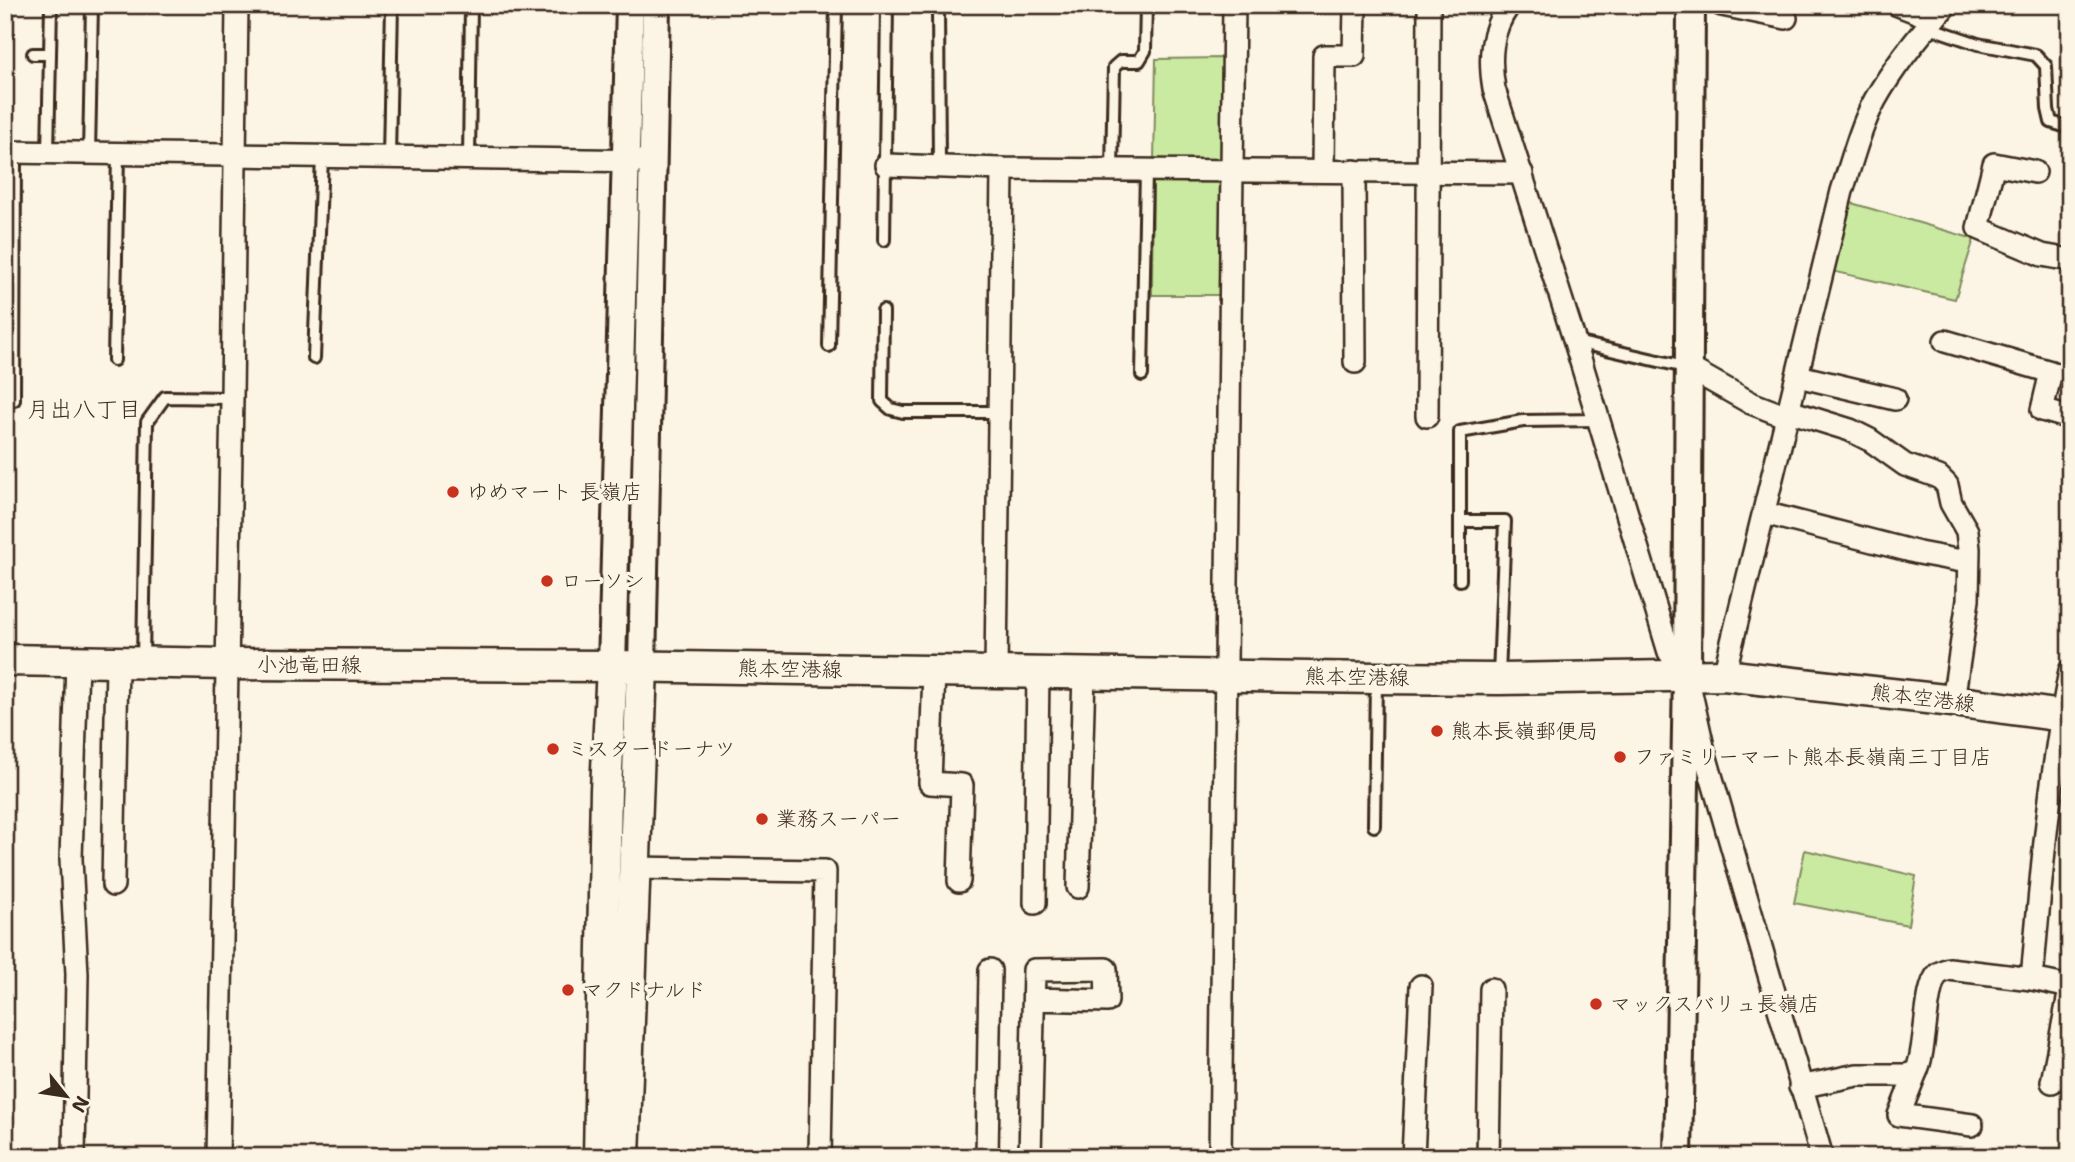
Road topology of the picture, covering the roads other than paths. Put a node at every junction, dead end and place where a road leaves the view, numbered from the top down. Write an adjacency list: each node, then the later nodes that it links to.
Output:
1 (51, 5): 22 (lane)
2 (92, 5): 26 (lane)
3 (237, 5): 28 (street)
4 (392, 5): 30 (lane)
5 (471, 5): 31 (lane)
6 (630, 5): 32 (street)
7 (656, 5): 33 (street)
8 (836, 5): 50 (lane)
9 (887, 5): 34 (lane)
10 (938, 5): 35 (lane)
11 (1146, 5): 37 (lane)
12 (1234, 5): 39 (street)
13 (1355, 5): 40 (street)
14 (1429, 5): 42 (street)
15 (1509, 5): 44 (street)
16 (1691, 5): 54 (street)
17 (1722, 5): 20 (street)
18 (1898, 5): 19 (street)
19 (1936, 17): 23 (lane); 56 (street)
20 (1786, 18)
21 (33, 54): 22 (lane)
22 (50, 54): 25 (lane)
23 (2070, 128)
24 (10, 152): 25 (street); 58 (lane)
25 (48, 153): 26 (street)
26 (89, 153): 27 (street)
27 (118, 154): 28 (street); 52 (lane)
28 (234, 156): 29 (street); 57 (street)
29 (322, 157): 30 (street); 51 (lane)
30 (389, 158): 31 (street)
31 (469, 158): 32 (street)
32 (626, 160): 33 (street); 73 (street)
33 (653, 161): 73 (street)
34 (886, 165): 35 (street); 45 (lane)
35 (939, 167): 36 (street)
36 (1002, 169): 37 (street); 60 (street)
37 (1112, 170): 38 (street)
38 (1146, 170): 39 (street); 55 (lane)
39 (1232, 170): 40 (street); 79 (street)
40 (1323, 171): 41 (street)
41 (1354, 172): 42 (street); 53 (street)
42 (1428, 172): 44 (street); 62 (street)
43 (2035, 172): 46 (street)
44 (1522, 173): 49 (street)
45 (884, 240)
46 (2070, 260)
47 (883, 311): 60 (lane)
48 (1945, 341): 63 (street)
49 (1575, 342): 54 (lane); 64 (street)
50 (829, 346)
51 (314, 358)
52 (114, 360)
53 (1355, 362)
54 (1689, 368): 61 (street); 80 (street)
55 (1142, 376)
56 (1798, 376): 59 (street); 61 (street)
57 (232, 398): 71 (lane); 72 (street)
58 (14, 400)
59 (1895, 400)
60 (999, 412): 75 (street)
61 (1788, 414): 65 (street); 67 (street)
62 (1427, 416)
63 (2070, 418)
64 (1599, 420): 66 (lane); 80 (street)
65 (1764, 513): 67 (street); 81 (street)
66 (1460, 521): 68 (lane); 83 (lane)
67 (1967, 562): 84 (street)
68 (1460, 580)
69 (5, 660): 70 (main road, 小池竜田線)
70 (77, 662): 71 (main road, 小池竜田線); 102 (street)
71 (130, 662): 72 (main road, 小池竜田線); 89 (street)
72 (227, 664): 73 (main road, 小池竜田線); 103 (street)
73 (627, 666): 74 (main road, 熊本空港線); 87 (main road); 104 (main road)
74 (933, 671): 75 (main road, 熊本空港線); 88 (street)
75 (996, 671): 77 (main road, 熊本空港線)
76 (2070, 671): 85 (street)
77 (1038, 672): 78 (main road, 熊本空港線); 91 (street)
78 (1084, 673): 79 (main road, 熊本空港線); 90 (street)
79 (1224, 675): 82 (main road, 熊本空港線); 109 (street)
80 (1687, 675): 81 (main road, 熊本空港線); 83 (main road, 熊本空港線); 100 (street); 112 (street)
81 (1724, 675): 84 (main road, 熊本空港線)
82 (1377, 678): 83 (main road, 熊本空港線); 86 (lane)
83 (1499, 679)
84 (1953, 701): 85 (main road, 熊本空港線)
85 (2066, 716): 93 (street)
86 (1374, 826)
87 (633, 868): 105 (main road); 106 (street)
88 (959, 881)
89 (114, 885)
90 (1078, 887)
91 (1035, 903)
92 (990, 970): 107 (street)
93 (2032, 979): 95 (street); 98 (street)
94 (1420, 986): 110 (street)
95 (2070, 988): 99 (street)
96 (1491, 989): 111 (street)
97 (1034, 999): 108 (street)
98 (1916, 1072): 100 (street); 101 (street)
99 (2052, 1082)
100 (1801, 1087): 113 (street)
101 (1972, 1125)
102 (74, 1157)
103 (218, 1157)
104 (598, 1157)
105 (624, 1157)
106 (820, 1157)
107 (987, 1157)
108 (1030, 1157)
109 (1220, 1157)
110 (1413, 1157)
111 (1488, 1157)
112 (1678, 1157)
113 (1822, 1157)

